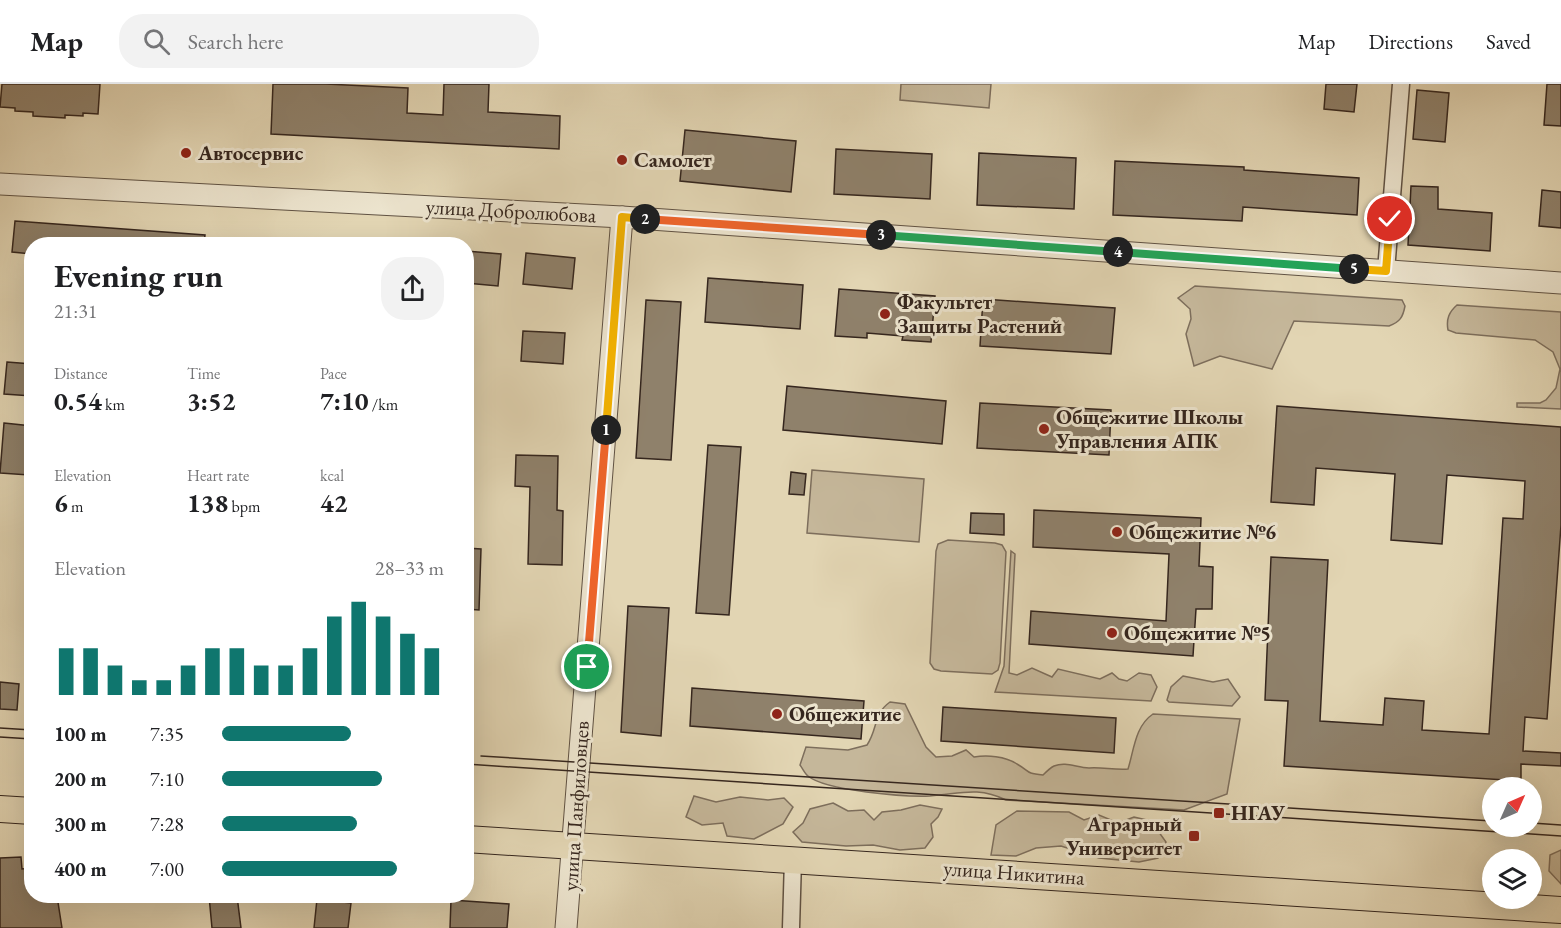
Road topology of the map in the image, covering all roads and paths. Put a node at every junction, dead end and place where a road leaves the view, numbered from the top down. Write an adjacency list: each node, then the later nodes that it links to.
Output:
1 (1401, 84): 4 (street)
2 (0, 184): 3 (street, улица Добролюбова)
3 (622, 217): 4 (street, улица Добролюбова); 9 (street, улица Панфиловцев)
4 (1386, 271): 5 (street, улица Добролюбова)
5 (1561, 283)
6 (0, 809): 7 (main road)
7 (24, 810)
8 (474, 839): 9 (main road, улица Никитина)
9 (573, 845): 10 (main road, улица Никитина); 12 (street, улица Панфиловцев)
10 (793, 859): 11 (main road, улица Никитина); 13 (street)
11 (1561, 910)
12 (566, 928)
13 (791, 928)

